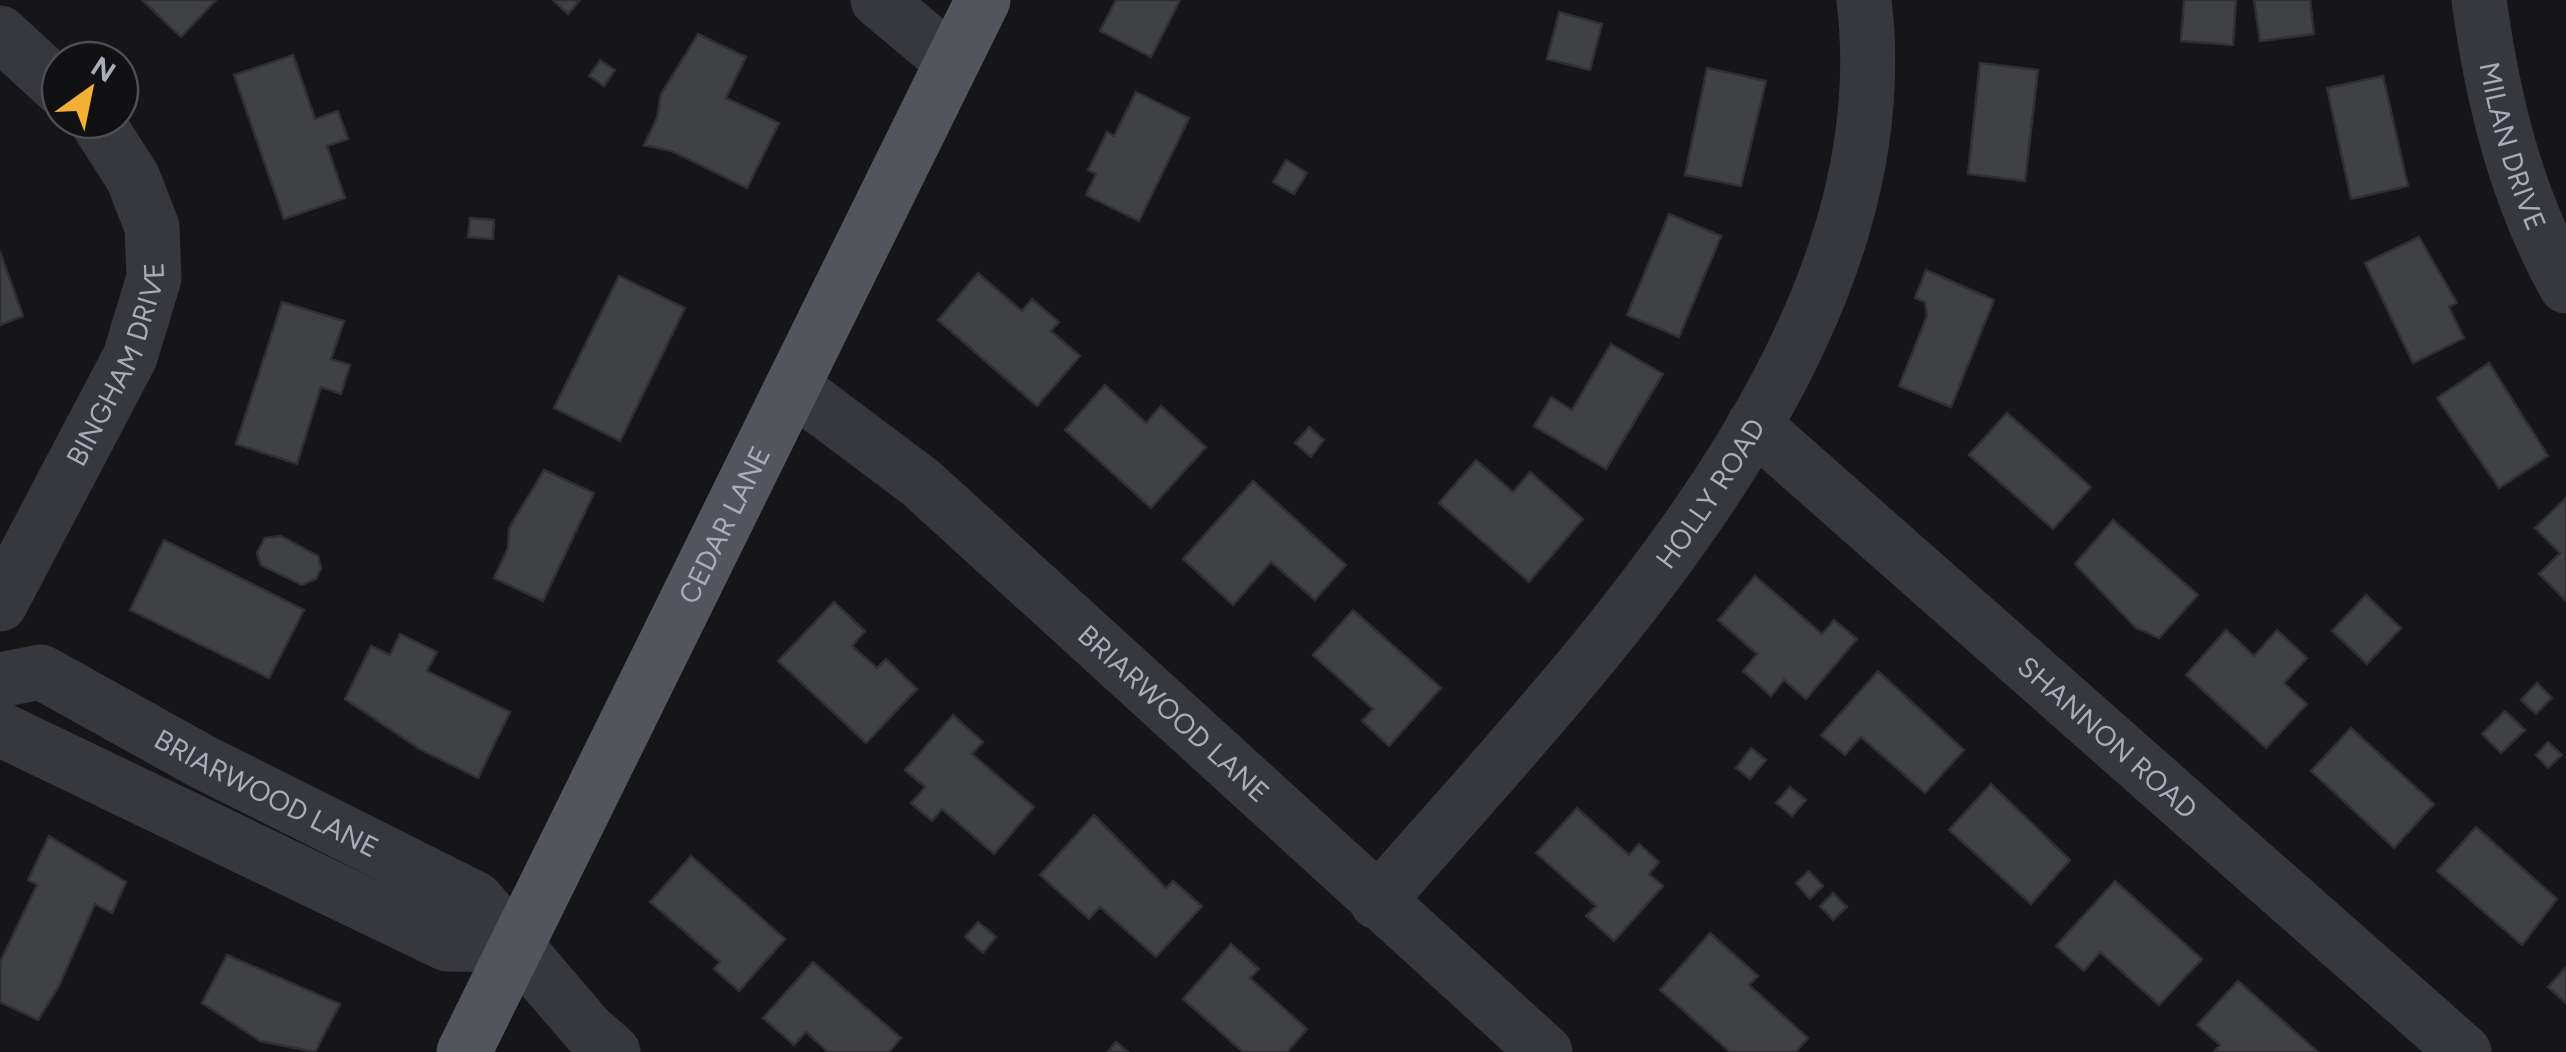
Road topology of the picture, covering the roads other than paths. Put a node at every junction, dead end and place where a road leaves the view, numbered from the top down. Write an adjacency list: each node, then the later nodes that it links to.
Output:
1 (878, 0): 6 (street)
2 (983, 0): 6 (main road, CEDAR LANE)
3 (1864, 0): 11 (street, HOLLY ROAD)
4 (2479, 0): 9 (street, MILAN DRIVE)
5 (0, 33): 7 (street)
6 (952, 62): 10 (main road, CEDAR LANE)
7 (40, 70)
8 (109, 140): 12 (street, BINGHAM DRIVE)
9 (2566, 286)
10 (793, 387): 15 (street, BRIARWOOD LANE); 16 (main road, CEDAR LANE)
11 (1754, 425): 15 (street, HOLLY ROAD); 20 (street, SHANNON ROAD)
12 (0, 604)
13 (0, 680): 16 (street, BRIARWOOD LANE)
14 (0, 729): 16 (street, BRIARWOOD LANE)
15 (1377, 902): 19 (street, BRIARWOOD LANE)
16 (518, 944): 17 (main road, CEDAR LANE); 18 (street, BRIARWOOD LANE)
17 (464, 1052)
18 (613, 1052)
19 (1544, 1052)
20 (2464, 1052)

